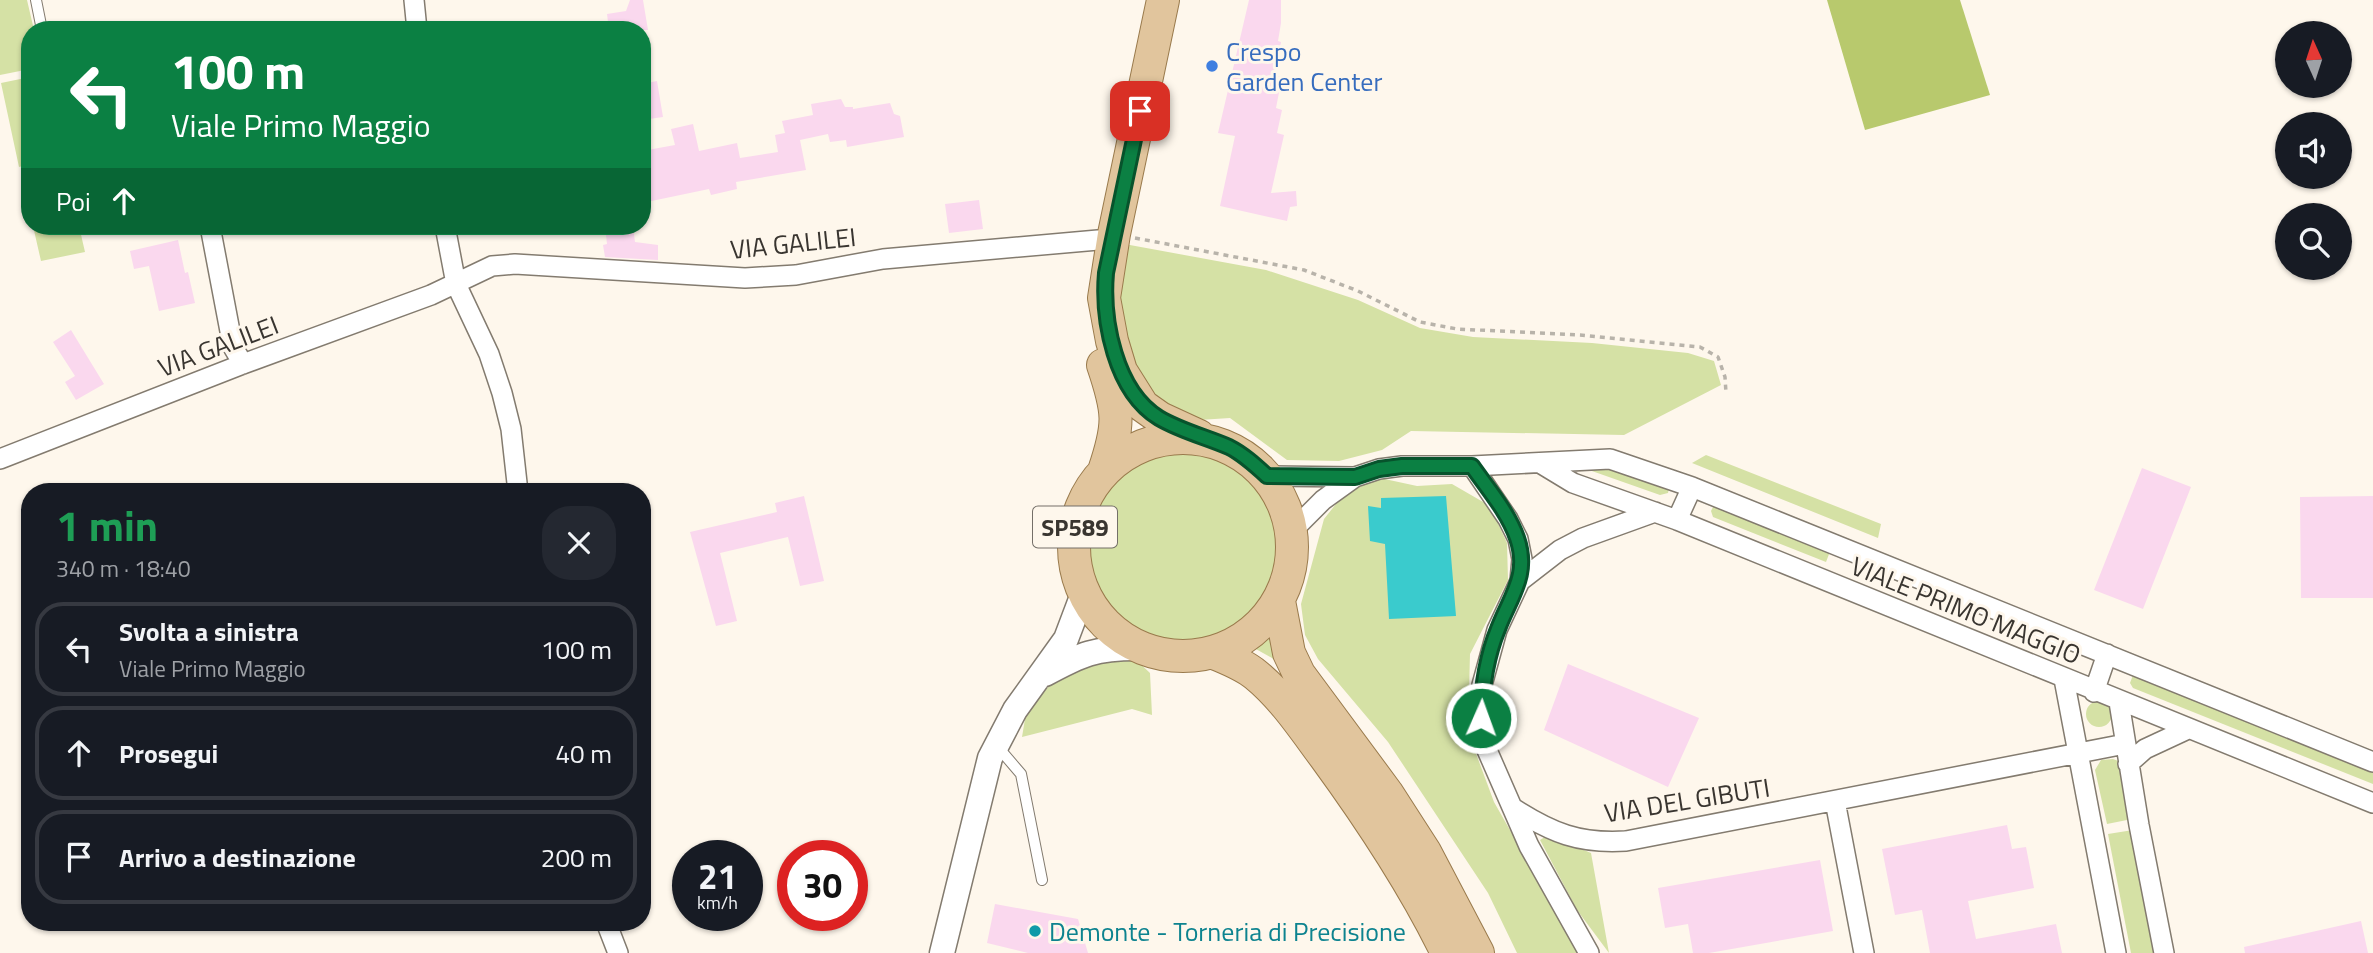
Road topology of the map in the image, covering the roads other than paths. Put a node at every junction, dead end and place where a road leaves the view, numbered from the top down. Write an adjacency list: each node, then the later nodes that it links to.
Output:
1 (36, 0): 5 (lane)
2 (414, 0): 6 (street)
3 (1147, 0): 9 (main road, SP589)
4 (1163, 0): 9 (main road, SP589)
5 (41, 21)
6 (416, 21)
7 (212, 235): 11 (street)
8 (447, 235): 10 (street)
9 (1106, 237): 10 (street, VIA GALILEI); 12 (main road, SP589); 16 (main road, SP589)
10 (456, 284): 11 (street, VIA GALILEI); 19 (street)
11 (243, 365): 13 (street, VIA GALILEI)
12 (1206, 440): 16 (main road, SP589); 17 (main road, SP589)
13 (0, 459)
14 (1540, 463): 15 (street, VIALE PRIMO MAGGIO); 20 (street, VIALE PRIMO MAGGIO); 21 (street, VIALE PRIMO MAGGIO)
15 (1472, 466): 18 (street, VIALE PRIMO MAGGIO); 24 (street)
16 (1104, 471): 25 (main road, SP589)
17 (1267, 476): 18 (street); 23 (main road, SP589)
18 (1355, 477): 23 (street)
19 (517, 483)
20 (1692, 487): 22 (street); 29 (street, VIALE PRIMO MAGGIO)
21 (1655, 512): 22 (street, VIALE PRIMO MAGGIO); 24 (street)
22 (1677, 520): 31 (street, VIALE PRIMO MAGGIO)
23 (1292, 531): 26 (main road, SP589)
24 (1520, 581): 42 (street)
25 (1083, 594): 27 (main road, SP589); 30 (street)
26 (1279, 601): 28 (main road, SP589); 48 (main road)
27 (1137, 648): 28 (main road, SP589); 30 (street)
28 (1214, 653): 47 (main road)
29 (2107, 654): 32 (street); 38 (street, VIALE PRIMO MAGGIO)
30 (1041, 676): 36 (street)
31 (2064, 679): 32 (street, VIALE PRIMO MAGGIO); 37 (street)
32 (2094, 692): 33 (street, VIALE PRIMO MAGGIO)
33 (2119, 702): 34 (street, VIALE PRIMO MAGGIO); 35 (street)
34 (2188, 729): 39 (street); 41 (street, VIALE PRIMO MAGGIO)
35 (2124, 744): 37 (street, VIA DEL GIBUTI); 39 (street)
36 (996, 746): 43 (lane); 46 (street)
37 (2078, 754): 40 (street, VIA DEL GIBUTI); 51 (street)
38 (2373, 762)
39 (2129, 764): 52 (street)
40 (1835, 801): 42 (street, VIA DEL GIBUTI); 50 (street)
41 (2373, 803)
42 (1513, 808): 49 (street)
43 (1042, 880)
44 (609, 931): 45 (street)
45 (618, 953)
46 (942, 953)
47 (1447, 953)
48 (1478, 953)
49 (1589, 953)
50 (1864, 953)
51 (2116, 953)
52 (2164, 953)

